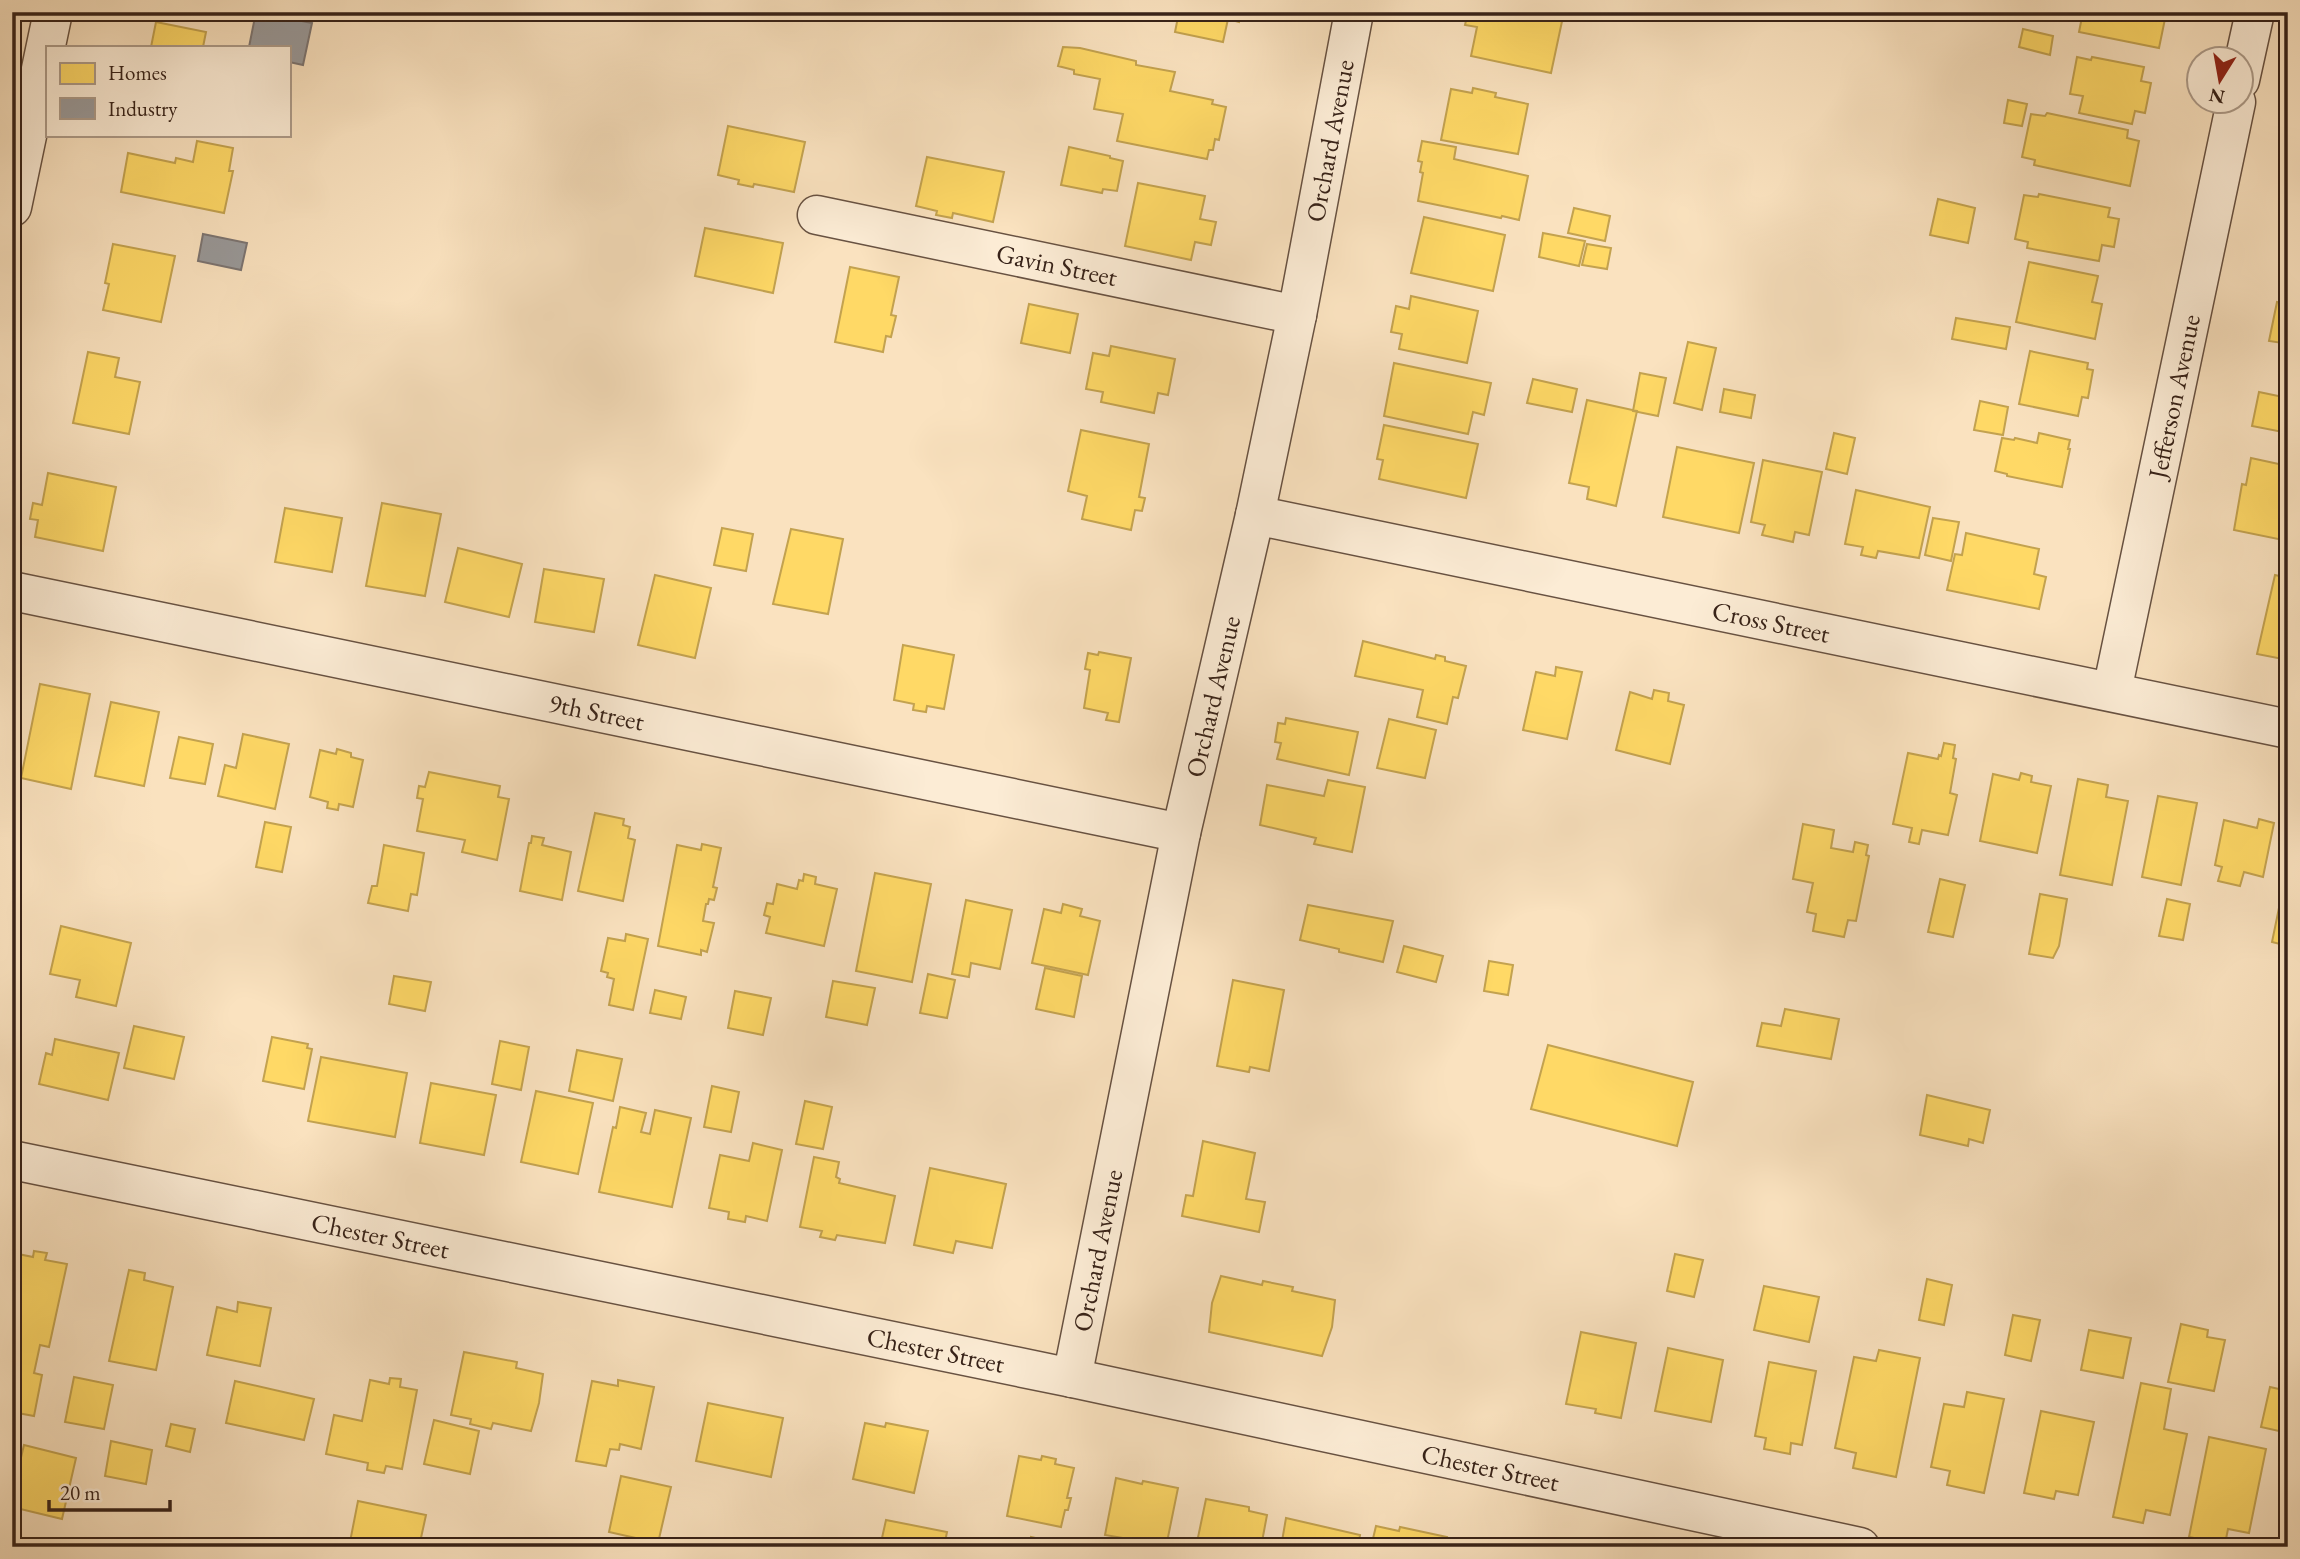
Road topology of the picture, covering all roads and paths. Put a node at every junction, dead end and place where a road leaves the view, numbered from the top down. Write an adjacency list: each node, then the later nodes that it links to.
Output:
1 (53, 12): 6 (street)
2 (1354, 12): 8 (street, Orchard Avenue)
3 (2255, 12): 4 (street)
4 (2248, 46)
5 (2233, 116): 11 (street, Jefferson Avenue)
6 (12, 207)
7 (817, 215): 8 (street, Gavin Street)
8 (1297, 315): 9 (street, Orchard Avenue)
9 (1255, 515): 11 (street, Cross Street); 13 (street, Orchard Avenue)
10 (12, 592): 13 (street, 9th Street)
11 (2112, 691): 12 (street, Cross Street)
12 (2288, 729)
13 (1181, 833): 15 (street, Orchard Avenue)
14 (12, 1160): 15 (street, Chester Street)
15 (1072, 1378): 16 (street, Chester Street)
16 (1860, 1547)

